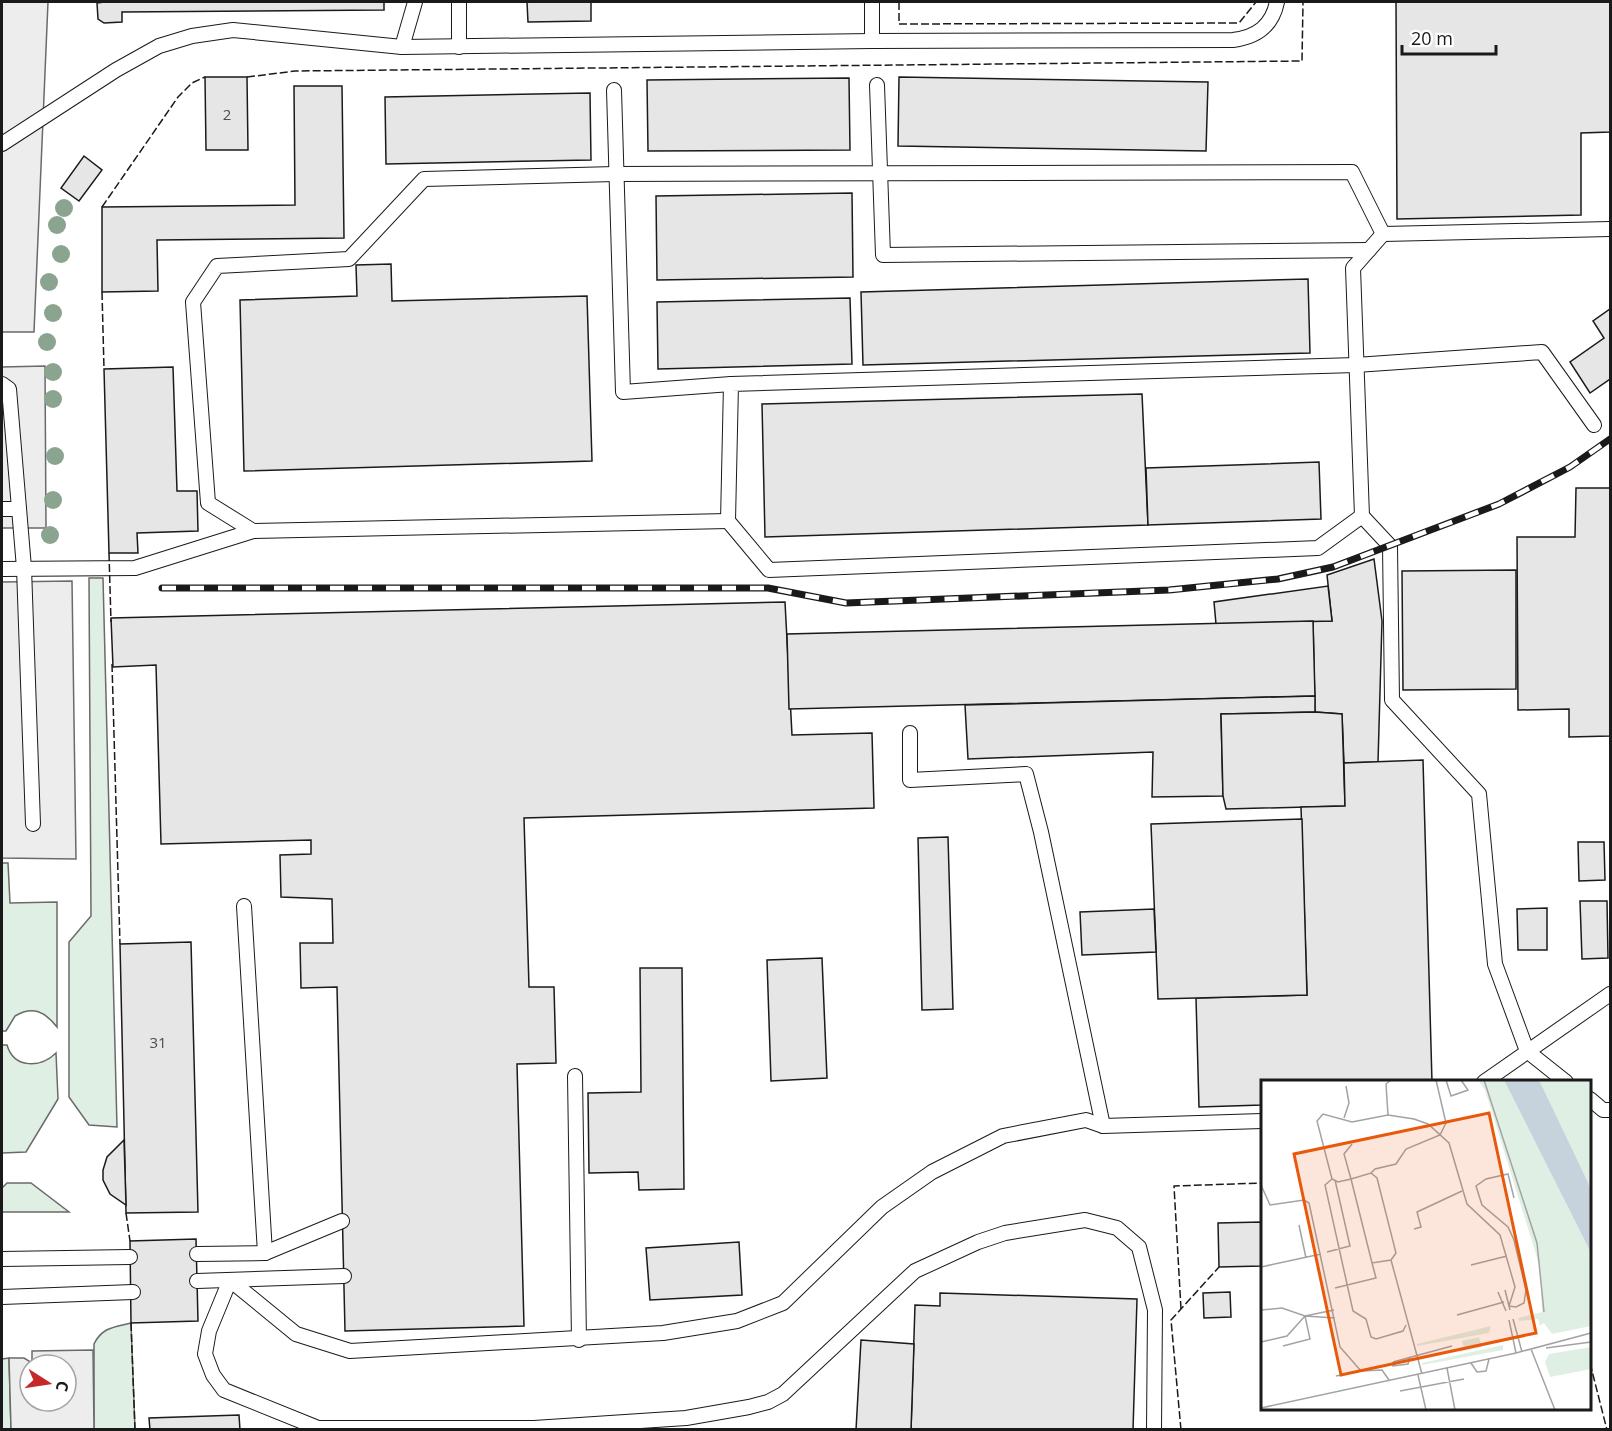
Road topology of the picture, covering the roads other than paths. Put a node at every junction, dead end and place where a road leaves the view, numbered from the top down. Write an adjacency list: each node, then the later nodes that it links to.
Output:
1 (415, 2): 7 (lane)
2 (459, 2): 6 (lane)
3 (872, 2): 5 (lane)
4 (1277, 2): 5 (lane)
5 (872, 41): 6 (lane)
6 (459, 46): 7 (lane)
7 (402, 47): 10 (lane)
8 (877, 85): 12 (lane)
9 (614, 90): 11 (lane)
10 (2, 144)
11 (615, 174): 12 (lane); 18 (lane); 24 (lane)
12 (881, 174): 14 (lane); 15 (lane)
13 (1611, 229): 14 (lane)
14 (1383, 234): 15 (lane)
15 (1369, 250): 16 (lane)
16 (1356, 365): 18 (lane); 19 (lane); 22 (lane)
17 (2, 384): 21 (lane)
18 (731, 384): 23 (lane)
19 (1594, 425)
20 (2, 509): 21 (lane)
21 (19, 509): 26 (lane)
22 (1362, 516): 23 (lane); 31 (lane)
23 (728, 521): 24 (lane)
24 (253, 531): 26 (lane)
25 (2, 568): 26 (lane)
26 (24, 568): 28 (lane)
27 (910, 733): 38 (lane)
28 (33, 824)
29 (244, 906): 40 (lane)
30 (1611, 994): 31 (lane)
31 (1527, 1051): 33 (lane); 34 (lane)
32 (575, 1076): 49 (lane)
33 (1487, 1080)
34 (1563, 1080)
35 (1591, 1100): 36 (lane)
36 (1611, 1110)
37 (1261, 1121): 38 (lane)
38 (1103, 1126): 49 (lane)
39 (342, 1221): 40 (lane)
40 (265, 1253): 41 (lane)
41 (197, 1254)
42 (130, 1257): 43 (lane)
43 (2, 1259)
44 (344, 1276): 45 (lane)
45 (230, 1280): 46 (lane); 49 (lane); 50 (lane)
46 (197, 1281)
47 (133, 1292): 48 (lane)
48 (2, 1297)
49 (579, 1340)
50 (1154, 1430)

